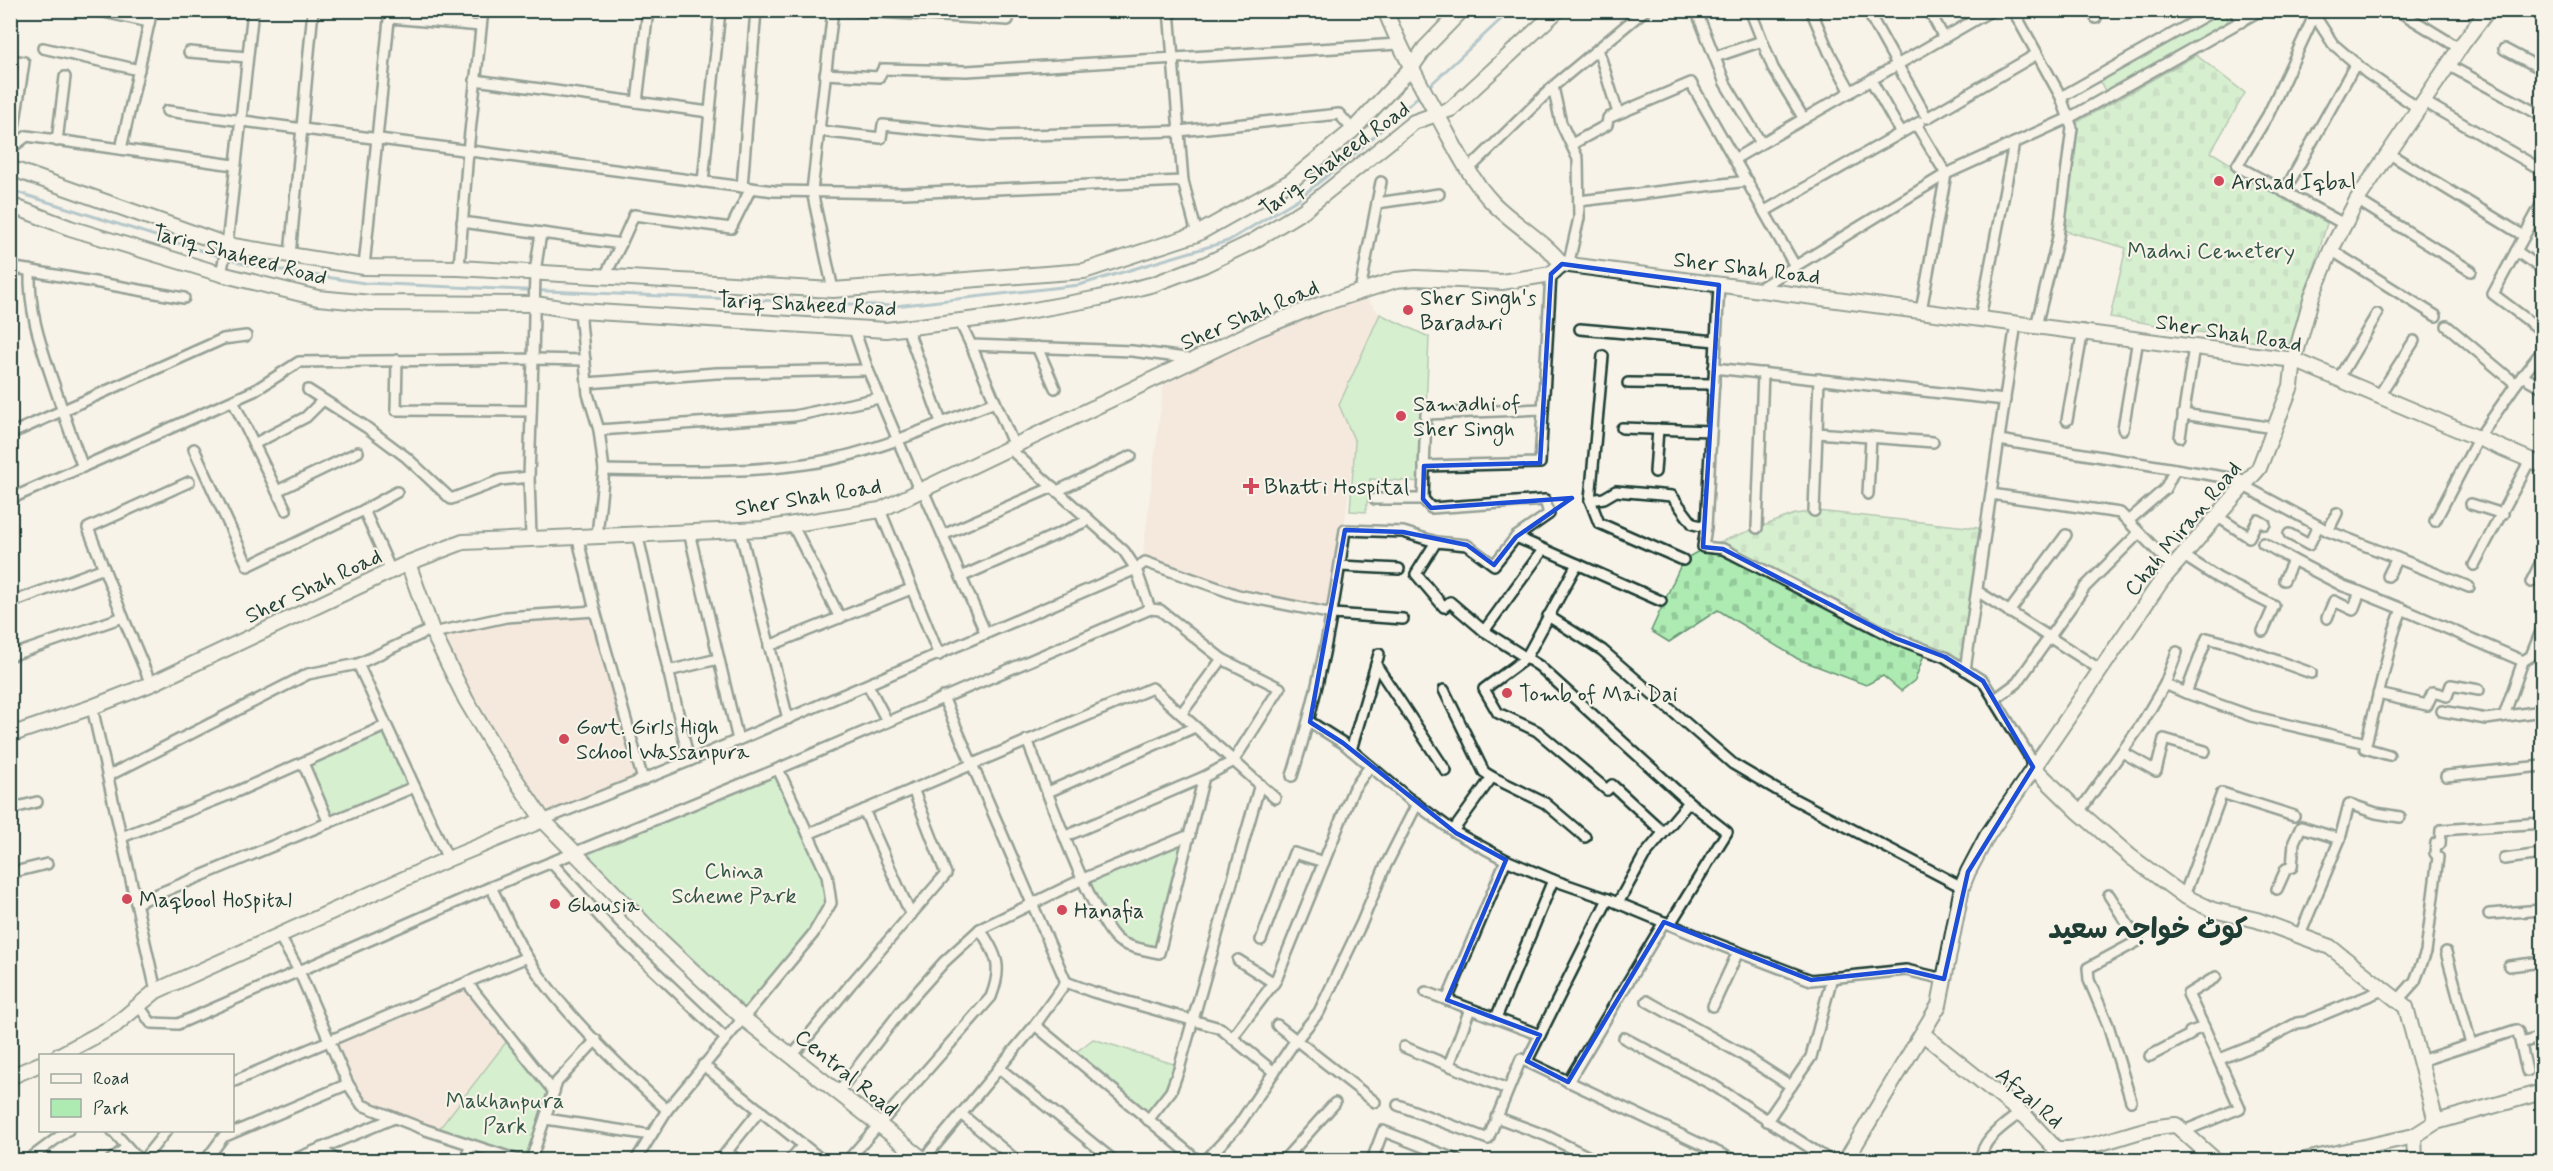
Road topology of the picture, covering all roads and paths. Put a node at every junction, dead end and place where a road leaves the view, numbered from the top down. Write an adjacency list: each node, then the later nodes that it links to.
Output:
1 (96, 10): 31 (street)
2 (152, 10): 31 (street)
3 (253, 10): 43 (street)
4 (313, 10): 72 (street)
5 (483, 10): 33 (street)
6 (648, 10): 60 (street)
7 (720, 10): 63 (street)
8 (756, 10): 96 (street)
9 (833, 10): 53 (street)
10 (845, 10): 11 (street)
11 (1008, 10)
12 (1169, 10): 45 (street)
13 (1385, 10): 36 (main road)
14 (1462, 10): 52 (main road, Tariq Shaheed Road)
15 (1558, 10): 64 (main road, Tariq Shaheed Road)
16 (1645, 10): 39 (street)
17 (1696, 10): 44 (street)
18 (1750, 10): 35 (street)
19 (1811, 10): 58 (street)
20 (1867, 10): 48 (street)
21 (1929, 10): 34 (street)
22 (2013, 10): 42 (street)
23 (2215, 10): 59 (street)
24 (2234, 10): 32 (street)
25 (2261, 10): 32 (street)
26 (2397, 10): 38 (street)
27 (1989, 11): 34 (street)
28 (2313, 13): 47 (street); 98 (street)
29 (2483, 13): 38 (main road, Chah Miran Road)
30 (390, 14): 33 (street); 77 (street)
31 (149, 22): 51 (street)
32 (2241, 22): 69 (street)
33 (481, 26): 55 (street)
34 (1944, 38): 48 (street)
35 (1762, 41): 44 (street); 67 (street)
36 (1398, 44): 45 (street); 52 (main road)
37 (43, 48): 51 (street)
38 (2459, 48): 49 (main road, Chah Miran Road)
39 (1598, 49): 57 (street); 65 (street)
40 (2504, 49): 50 (street)
41 (189, 52): 43 (street)
42 (2037, 54): 59 (street); 68 (street)
43 (248, 57): 70 (street)
44 (1715, 57): 79 (street)
45 (1173, 58): 53 (street); 75 (street)
46 (10, 60): 82 (street)
47 (2356, 63): 61 (street); 98 (street)
48 (1898, 64): 56 (street); 68 (street)
49 (2448, 65): 61 (main road, Chah Miran Road); 66 (street)
50 (2542, 69)
51 (139, 70): 83 (street)
52 (1414, 73): 64 (main road); 73 (main road, Tariq Shaheed Road)
53 (825, 74): 74 (street)
54 (65, 77): 78 (street)
55 (476, 80): 60 (street); 84 (street)
56 (1871, 80): 58 (street); 76 (street)
57 (1553, 87): 81 (street); 89 (street)
58 (1851, 92): 67 (street)
59 (2061, 97): 69 (street)
60 (637, 102): 63 (street)
61 (2420, 104): 85 (main road, Chah Miran Road); 90 (street)
62 (167, 111): 70 (street)
63 (709, 112): 94 (street)
64 (1437, 113): 89 (main road); 139 (main road, Tariq Shaheed Road)
65 (1618, 113): 81 (street); 86 (street)
66 (2542, 116)
67 (1804, 118): 79 (street)
68 (1928, 118): 71 (street)
69 (2070, 118): 80 (street); 141 (street)
70 (240, 120): 72 (street); 87 (street)
71 (1916, 124): 76 (street); 91 (street)
72 (302, 129): 77 (street); 115 (street)
73 (1353, 130): 75 (street); 109 (main road, Tariq Shaheed Road)
74 (819, 131): 75 (street); 97 (street)
75 (1179, 131): 92 (street)
76 (1900, 133): 105 (street)
77 (377, 140): 84 (street); 119 (street)
78 (57, 141): 82 (street); 83 (street)
79 (1761, 143): 86 (street)
80 (2014, 143): 91 (street); 138 (street)
81 (1572, 144): 101 (street)
82 (11, 149)
83 (122, 149): 87 (street)
84 (468, 151): 94 (street); 106 (street)
85 (2388, 153): 100 (main road, Chah Miran Road); 110 (street)
86 (1736, 158): 93 (street)
87 (234, 165): 113 (street)
88 (10, 168): 113 (main road, Tariq Shaheed Road)
89 (1468, 170): 116 (main road)
90 (2542, 170)
91 (1946, 174): 117 (street); 135 (street)
92 (1184, 181): 97 (street); 109 (street)
93 (1748, 181): 101 (street); 105 (street)
94 (703, 182): 96 (street)
95 (1382, 182): 102 (street)
96 (746, 188): 97 (street); 111 (street)
97 (812, 192): 130 (street)
98 (2284, 192): 107 (street)
99 (1439, 194): 102 (street)
100 (2357, 200): 107 (main road, Chah Miran Road); 124 (street)
101 (1579, 201): 116 (street)
102 (1377, 203): 131 (street)
103 (2542, 203): 110 (street)
104 (10, 205): 123 (main road, Tariq Shaheed Road)
105 (1765, 211): 117 (street)
106 (462, 222): 108 (street); 120 (street)
107 (2344, 224): 112 (main road, Chah Miran Road)
108 (541, 233): 111 (street); 125 (street)
109 (1197, 234): 130 (main road, Tariq Shaheed Road)
110 (2524, 236): 114 (street)
111 (621, 244): 127 (street)
112 (2331, 250): 137 (street); 161 (main road, Chah Miran Road)
113 (227, 251): 115 (main road, Tariq Shaheed Road); 123 (street)
114 (2516, 251): 121 (street); 147 (street)
115 (290, 255): 119 (main road, Tariq Shaheed Road)
116 (1565, 265): 126 (main road); 128 (main road, Sher Shah Road)
117 (1795, 266): 129 (street)
118 (10, 267): 122 (street)
119 (364, 267): 120 (main road, Tariq Shaheed Road)
120 (459, 268): 125 (main road, Tariq Shaheed Road)
121 (2542, 269)
122 (30, 270): 132 (street); 182 (street)
123 (222, 271): 133 (main road, Tariq Shaheed Road)
124 (2471, 272)
125 (535, 274): 127 (main road, Tariq Shaheed Road); 133 (street)
126 (1551, 274): 131 (main road, Sher Shah Road); 180 (street)
127 (605, 276): 130 (main road, Tariq Shaheed Road)
128 (1719, 285): 129 (main road, Sher Shah Road); 150 (street)
129 (1758, 289): 135 (main road, Sher Shah Road)
130 (833, 290)
131 (1360, 291): 158 (main road, Sher Shah Road)
132 (184, 298)
133 (535, 302): 134 (main road, Tariq Shaheed Road); 157 (street)
134 (580, 311): 144 (main road, Tariq Shaheed Road); 160 (street)
135 (1921, 311): 138 (main road, Sher Shah Road)
136 (2378, 314): 165 (street)
137 (2436, 316)
138 (1980, 318): 140 (main road, Sher Shah Road)
139 (958, 320): 143 (main road, Tariq Shaheed Road); 152 (street)
140 (2016, 323): 141 (main road, Sher Shah Road); 178 (street)
141 (2036, 326): 146 (main road, Sher Shah Road)
142 (2447, 326): 167 (street)
143 (908, 328): 144 (main road, Tariq Shaheed Road); 185 (street)
144 (854, 329): 163 (street)
145 (1580, 329): 150 (street)
146 (2083, 330): 149 (main road, Sher Shah Road); 184 (street)
147 (2542, 332)
148 (246, 336): 182 (street)
149 (2138, 339): 154 (main road, Sher Shah Road); 189 (street)
150 (1716, 341): 162 (street)
151 (2414, 341): 174 (street)
152 (971, 345): 153 (street); 179 (street)
153 (1036, 346): 158 (street); 172 (street)
154 (2194, 347): 161 (main road, Sher Shah Road); 183 (street)
155 (2542, 351): 167 (street)
156 (1603, 356): 223 (street)
157 (533, 359): 159 (street); 160 (street); 181 (street)
158 (1195, 359): 201 (main road, Sher Shah Road)
159 (397, 360): 176 (street); 181 (street)
160 (585, 360): 168 (street)
161 (2294, 360): 165 (main road, Sher Shah Road); 187 (main road, Chah Miran Road)
162 (1714, 368): 164 (street); 170 (street)
163 (868, 370): 168 (street); 175 (street)
164 (1763, 373): 166 (street); 239 (street)
165 (2339, 378): 174 (main road, Sher Shah Road)
166 (1819, 379): 178 (street); 192 (street)
167 (2519, 380): 171 (street); 196 (street)
168 (587, 383): 190 (street)
169 (1628, 383): 170 (street)
170 (1714, 384): 191 (street)
171 (2542, 387)
172 (1055, 388)
173 (308, 390): 177 (street)
174 (2380, 394): 196 (main road, Sher Shah Road)
175 (879, 398): 190 (street); 198 (street)
176 (233, 400): 200 (street); 207 (street)
177 (323, 400): 200 (street); 211 (street)
178 (2005, 400): 197 (street)
179 (995, 402): 185 (street); 201 (street)
180 (1543, 409): 206 (street); 206 (street)
181 (531, 411): 211 (street)
182 (61, 412): 193 (street); 207 (street)
183 (2183, 414): 187 (street); 195 (street)
184 (2067, 420)
185 (941, 422): 198 (street)
186 (1622, 428): 188 (street)
187 (2274, 428): 213 (main road, Chah Miran Road)
188 (1658, 429): 191 (street); 210 (street)
189 (2123, 429)
190 (599, 430): 209 (street)
191 (1711, 431): 238 (street)
192 (1817, 433): 194 (street); 228 (street)
193 (10, 434)
194 (1871, 437): 199 (street); 218 (street)
195 (2180, 438)
196 (2478, 439): 205 (main road, Sher Shah Road); 233 (street)
197 (1999, 440): 208 (street); 219 (street)
198 (898, 441): 209 (street); 216 (street)
199 (1933, 442)
200 (254, 444): 215 (street)
201 (1012, 448): 214 (street); 216 (main road, Sher Shah Road)
202 (194, 449): 226 (street)
203 (358, 452): 215 (street)
204 (1131, 456): 214 (street)
205 (2536, 463): 230 (street)
206 (1424, 466): 221 (street)
207 (83, 467): 220 (street)
208 (2175, 469): 213 (street); 234 (street)
209 (604, 470): 246 (street)
210 (1655, 472)
211 (529, 477): 250 (street)
212 (189, 482): 265 (street)
213 (2246, 484): 231 (main road, Chah Miran Road); 237 (street)
214 (1055, 489): 232 (street); 247 (street)
215 (277, 491): 225 (street)
216 (921, 491): 227 (main road, Sher Shah Road); 247 (street)
217 (396, 492): 226 (street)
218 (1868, 494)
219 (1991, 494): 234 (street); 275 (street)
220 (10, 499)
221 (1423, 499): 222 (street); 251 (street)
222 (1375, 500)
223 (1590, 500): 238 (street); 257 (street)
224 (2471, 504): 230 (street)
225 (286, 510)
226 (363, 510): 268 (street)
227 (880, 510): 235 (main road, Sher Shah Road); 274 (street)
228 (1814, 511)
229 (2337, 513): 241 (street)
230 (2503, 514): 263 (street)
231 (2218, 517): 236 (street); 255 (main road, Chah Miran Road)
232 (1089, 520): 266 (street); 270 (street)
233 (2435, 520)
234 (2128, 521): 244 (street)
235 (792, 524): 240 (main road, Sher Shah Road); 286 (street)
236 (2265, 524)
237 (2318, 526): 241 (street); 245 (street)
238 (1706, 527): 307 (street)
239 (1757, 528)
240 (740, 530): 242 (main road, Sher Shah Road); 295 (street)
241 (2328, 531): 256 (street)
242 (689, 532): 243 (main road, Sher Shah Road); 303 (street)
243 (637, 533): 246 (main road, Sher Shah Road); 309 (street)
244 (2139, 533): 264 (street); 294 (street)
245 (2289, 534)
246 (597, 535): 249 (main road, Sher Shah Road)
247 (943, 535): 270 (street)
248 (2066, 535): 282 (street)
249 (577, 536): 250 (main road, Sher Shah Road); 281 (street)
250 (531, 537): 260 (main road, Sher Shah Road)
251 (1516, 537): 252 (street); 261 (street)
252 (1436, 542): 262 (street); 291 (street)
253 (2263, 543): 258 (street)
254 (1540, 554): 291 (street)
255 (2184, 556): 264 (main road, Chah Miran Road); 292 (street)
256 (2397, 558): 269 (street); 273 (street)
257 (1683, 560)
258 (2293, 560): 271 (street); 276 (street)
259 (2542, 560): 272 (street)
260 (408, 563): 268 (main road, Sher Shah Road); 290 (main road, Central Road)
261 (1576, 564): 277 (street); 284 (street)
262 (1340, 566): 267 (street); 283 (street)
263 (2474, 566)
264 (2173, 567): 308 (main road, Chah Miran Road)
265 (104, 568): 278 (street); 285 (street)
266 (1136, 569): 279 (street); 283 (street); 293 (street)
267 (1400, 569)
268 (391, 571): 311 (main road, Sher Shah Road)
269 (2388, 576)
270 (961, 577): 293 (street)
271 (2284, 579)
272 (2531, 582)
273 (2469, 587)
274 (911, 589): 286 (street); 298 (street)
275 (1977, 591): 282 (street); 307 (street)
276 (2360, 592): 280 (street); 287 (street)
277 (1661, 601)
278 (10, 603)
279 (1150, 609): 304 (street); 318 (street)
280 (2402, 609): 302 (street); 317 (street)
281 (595, 611): 290 (street); 352 (street)
282 (2009, 612): 294 (street)
283 (1333, 614): 288 (street); 327 (street)
284 (1548, 616): 301 (street); 389 (street)
285 (123, 617): 299 (street); 311 (street)
286 (840, 618): 295 (street)
287 (2327, 618)
288 (1403, 619)
289 (2542, 629): 302 (street)
290 (433, 631): 305 (street); 366 (main road, Central Road)
291 (1484, 631): 301 (street)
292 (2263, 631)
293 (986, 634): 298 (street)
294 (2051, 638): 308 (street); 319 (street)
295 (769, 646): 325 (street)
296 (2177, 652): 312 (street)
297 (1379, 654): 306 (street)
298 (939, 655): 313 (street)
299 (10, 656)
300 (2542, 657): 302 (street)
301 (1526, 658): 359 (street); 370 (street)
302 (2527, 658): 324 (street)
303 (718, 659): 309 (street); 331 (street)
304 (1222, 659): 323 (street); 338 (street)
305 (358, 664): 328 (street); 347 (street)
306 (1376, 665): 334 (street); 346 (street)
307 (1965, 670): 319 (street)
308 (2101, 670): 344 (main road, Chah Miran Road)
309 (668, 671): 339 (street)
310 (2311, 673): 316 (street)
311 (151, 684): 320 (main road, Sher Shah Road)
312 (2165, 684): 316 (street); 336 (street)
313 (868, 685): 325 (street); 326 (street)
314 (1444, 690): 351 (street)
315 (2479, 690): 317 (street)
316 (2186, 693): 333 (street)
317 (2378, 694): 333 (street)
318 (943, 697): 326 (street); 341 (street)
319 (1994, 700): 344 (street)
320 (92, 707): 330 (main road, Sher Shah Road); 347 (street)
321 (2442, 711): 324 (street)
322 (2542, 711): 324 (street)
323 (1181, 714): 329 (street); 332 (street)
324 (2504, 716)
325 (788, 719): 331 (street)
326 (886, 721): 345 (street)
327 (1310, 722): 334 (street); 348 (street)
328 (385, 726): 340 (street); 354 (street)
329 (1195, 727): 338 (street); 356 (street)
330 (10, 735)
331 (738, 740): 339 (street)
332 (1027, 740): 341 (street); 356 (street)
333 (2366, 743): 337 (street)
334 (1351, 750): 342 (street)
335 (2205, 751): 336 (street)
336 (2122, 752): 363 (street)
337 (2389, 755)
338 (1235, 759): 350 (street); 353 (street)
339 (690, 761): 352 (street)
340 (303, 762): 367 (street); 374 (street)
341 (972, 764): 355 (street); 395 (street)
342 (1370, 766): 360 (street); 383 (street)
343 (2542, 766): 349 (street)
344 (2033, 767): 363 (main road); 389 (main road, Chah Miran Road)
345 (778, 769): 371 (street); 377 (street)
346 (1446, 771)
347 (108, 776): 374 (street)
348 (1292, 776)
349 (2446, 776)
350 (1204, 777): 372 (street); 373 (street)
351 (1492, 777): 369 (street); 375 (street)
352 (643, 780): 366 (street)
353 (1260, 784): 357 (street); 428 (street)
354 (414, 787): 367 (street); 379 (street)
355 (913, 789): 362 (street); 398 (street)
356 (1048, 792): 373 (street)
357 (1275, 798)
358 (37, 802): 361 (street)
359 (1689, 802): 370 (street); 399 (street)
360 (1417, 804): 369 (street); 439 (street)
361 (10, 809)
362 (864, 810): 371 (street); 398 (street)
363 (2079, 812): 392 (main road)
364 (2294, 816): 392 (street)
365 (2400, 816): 376 (street)
366 (543, 820): 377 (main road, Central Road); 379 (main road)
367 (329, 823): 394 (street)
368 (2542, 823): 422 (street)
369 (1453, 831): 381 (street)
370 (1663, 832): 393 (street)
371 (808, 834): 426 (street)
372 (1190, 835): 386 (street); 386 (street)
373 (1066, 836): 386 (street)
374 (122, 837): 394 (street)
375 (1585, 837)
376 (2340, 839): 390 (street); 402 (street)
377 (574, 852): 382 (street); 426 (main road, Central Road)
378 (2542, 854): 380 (street)
379 (448, 859): 401 (main road)
380 (2504, 859)
381 (1506, 860): 387 (street); 420 (street)
382 (551, 862): 388 (street); 435 (street)
383 (1324, 862): 403 (street); 415 (street)
384 (47, 864): 385 (street)
385 (10, 873)
386 (1083, 879): 395 (street)
387 (1553, 880): 393 (street); 427 (street)
388 (491, 887): 406 (street); 410 (street)
389 (1962, 887): 413 (main road, Chah Miran Road)
390 (2277, 889)
391 (2109, 895): 465 (street)
392 (2184, 896): 402 (main road)
393 (1613, 901): 399 (street); 433 (street)
394 (136, 903): 418 (street)
395 (1032, 904): 400 (street); 414 (street)
396 (2542, 910): 397 (street)
397 (2489, 914)
398 (910, 915): 445 (street)
399 (1667, 923): 404 (street); 458 (street)
400 (980, 929): 463 (street); 479 (street)
401 (279, 935): 410 (street); 418 (main road)
402 (2300, 935): 417 (main road)
403 (1261, 940)
404 (1738, 952): 411 (street); 424 (street)
405 (2446, 952): 442 (street)
406 (527, 957): 416 (street); 438 (street)
407 (1238, 960): 415 (street)
408 (2542, 962): 409 (street)
409 (2509, 966)
410 (299, 971): 423 (street); 440 (street)
411 (1832, 977): 413 (street); 460 (street)
412 (2216, 977): 431 (street)
413 (1944, 980): 432 (main road, Chah Miran Road)
414 (1066, 982): 428 (street); 430 (street)
415 (1274, 982): 436 (street)
416 (468, 984): 440 (street); 462 (street)
417 (2385, 989): 422 (main road); 447 (street)
418 (156, 991): 423 (main road)
419 (1426, 992): 420 (street)
420 (1447, 1000): 425 (street)
421 (1647, 1000): 460 (street)
422 (2398, 1000): 449 (main road)
423 (139, 1006): 444 (main road)
424 (1713, 1006)
425 (1470, 1009): 427 (street); 452 (street)
426 (743, 1018): 435 (street); 445 (main road, Central Road)
427 (1496, 1018): 433 (street)
428 (1194, 1021): 436 (street); 476 (street)
429 (1277, 1024): 439 (street)
430 (1035, 1025): 453 (street); 476 (street)
431 (2204, 1027): 446 (street); 447 (street)
432 (1923, 1034): 471 (main road, Afzal Rd); 517 (main road, Chah Miran Road)
433 (1540, 1035): 448 (street)
434 (2542, 1037): 441 (street)
435 (725, 1038): 451 (street)
436 (1232, 1038): 455 (street)
437 (1624, 1038): 477 (street)
438 (596, 1040): 462 (street); 469 (street)
439 (1296, 1040): 455 (street); 467 (street)
440 (331, 1042): 457 (street); 459 (street)
441 (2521, 1043): 442 (street); 454 (street)
442 (2471, 1044): 449 (street)
443 (1404, 1047): 452 (street)
444 (62, 1054)
445 (793, 1055): 463 (main road, Central Road)
446 (2150, 1056)
447 (2220, 1059): 480 (street)
448 (1527, 1061): 458 (street); 461 (street)
449 (2420, 1061): 478 (main road)
450 (39, 1064): 456 (main road)
451 (703, 1065): 469 (street); 470 (street)
452 (1449, 1065): 461 (street)
453 (999, 1068): 472 (street); 509 (street)
454 (2527, 1071)
455 (1274, 1072): 511 (street)
456 (10, 1077)
457 (234, 1081)
458 (1568, 1082): 515 (street)
459 (348, 1084): 474 (street); 496 (street)
460 (1791, 1086): 477 (street)
461 (1507, 1089): 473 (street)
462 (554, 1092): 475 (street)
463 (838, 1092): 479 (main road, Central Road)
464 (2542, 1092): 478 (main road)
465 (2131, 1101)
466 (1335, 1102): 491 (street)
467 (1375, 1102)
468 (1398, 1105): 473 (street)
469 (667, 1110): 484 (street)
470 (760, 1110): 487 (street); 490 (street)
471 (2020, 1113): 480 (main road, Afzal Rd); 518 (street)
472 (961, 1114): 492 (street); 508 (street)
473 (1496, 1117): 514 (street)
474 (394, 1118): 486 (street); 489 (street)
475 (546, 1119): 484 (street); 501 (street)
476 (1148, 1120): 510 (street)
477 (1767, 1120): 516 (street)
478 (2436, 1122): 485 (main road)
479 (879, 1125): 492 (main road, Central Road); 507 (street)
480 (2184, 1131): 519 (main road)
481 (67, 1132): 493 (street)
482 (113, 1132): 488 (street)
483 (166, 1132): 495 (street)
484 (651, 1135): 502 (street)
485 (2414, 1136): 520 (main road); 521 (main road)
486 (471, 1145): 499 (street); 500 (street)
487 (803, 1145): 505 (street); 506 (street)
488 (127, 1147): 494 (street); 495 (street)
489 (320, 1149): 497 (street); 498 (street)
490 (727, 1152): 503 (street); 504 (street)
491 (1290, 1158)
492 (923, 1160)
493 (28, 1161)
494 (111, 1161)
495 (141, 1161)
496 (206, 1161)
497 (293, 1161)
498 (337, 1161)
499 (465, 1161)
500 (518, 1161)
501 (531, 1161)
502 (636, 1161)
503 (720, 1161)
504 (737, 1161)
505 (790, 1161)
506 (822, 1161)
507 (848, 1161)
508 (1016, 1161)
509 (1113, 1161)
510 (1197, 1161)
511 (1206, 1161)
512 (1372, 1161): 513 (street)
513 (1457, 1161)
514 (1595, 1161)
515 (1734, 1161)
516 (1829, 1161)
517 (1846, 1161)
518 (1982, 1161)
519 (2215, 1161)
520 (2305, 1161)
521 (2415, 1161)

